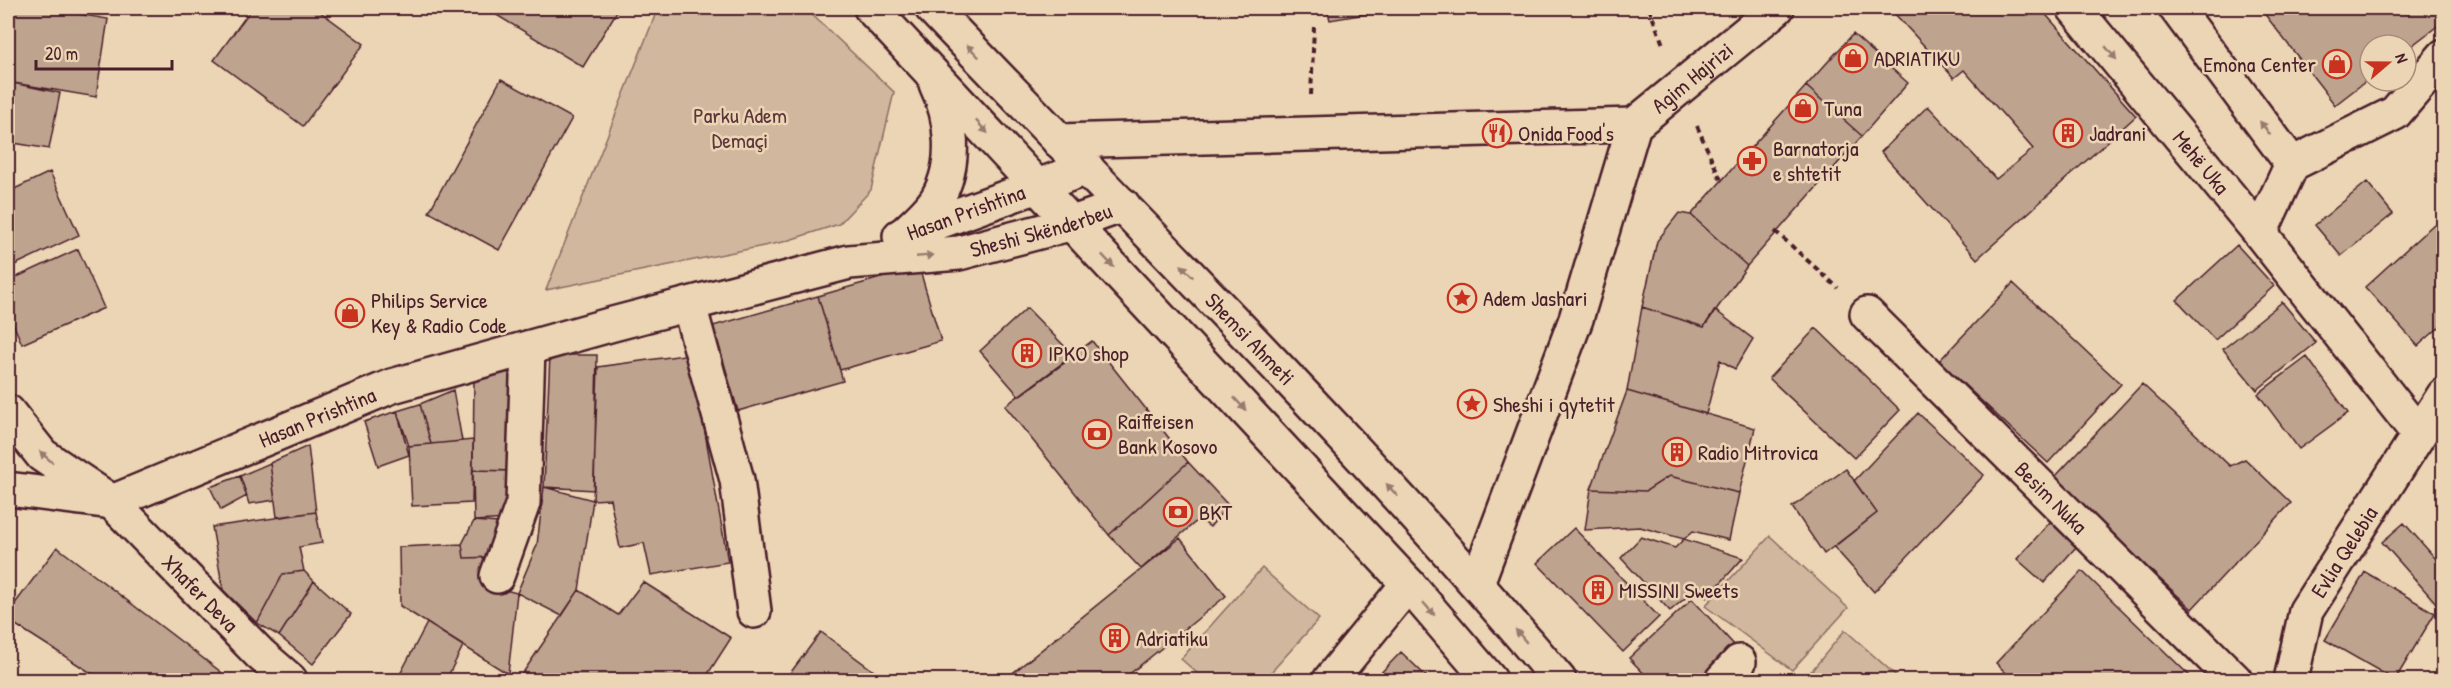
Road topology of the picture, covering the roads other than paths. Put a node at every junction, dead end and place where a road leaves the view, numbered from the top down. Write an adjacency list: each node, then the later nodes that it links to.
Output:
1 (871, 8): 7 (street)
2 (932, 8): 9 (street, Shemsi Ahmeti, one-way to 2)
3 (1777, 8): 8 (street, Agim Hajrizi)
4 (2074, 8): 16 (street, Mehë Uka, one-way to 16)
5 (2176, 8): 10 (street, one-way to 5)
6 (2444, 56): 10 (street)
7 (924, 66): 12 (street, one-way to 12); 15 (street)
8 (1634, 125): 9 (street); 28 (street)
9 (1059, 141): 11 (street, Shemsi Ahmeti)
10 (2292, 164): 16 (street)
11 (1087, 168): 12 (street, Hasan Prishtina); 13 (street, Shemsi Ahmeti)
12 (1040, 187): 14 (street); 15 (street, Hasan Prishtina)
13 (1123, 205): 14 (street, Sheshi Skënderbeu); 28 (street, Shemsi Ahmeti, one-way to 13)
14 (1073, 223): 17 (street, Sheshi Skënderbeu); 29 (street, one-way to 29)
15 (905, 233): 18 (street, Hasan Prishtina)
16 (2260, 233): 24 (street, Mehë Uka)
17 (959, 253): 18 (street, Hasan Prishtina, one-way to 17)
18 (849, 262): 19 (street, Hasan Prishtina)
19 (689, 305): 21 (street, Hasan Prishtina); 30 (street)
20 (1867, 314): 35 (street, Besim Nuka)
21 (528, 348): 26 (street, Hasan Prishtina); 27 (street)
22 (2444, 395): 24 (street, Evlia Qelebia)
23 (8, 412): 26 (street, Xhafer Deva, one-way to 23)
24 (2430, 437): 36 (street, Evlia Qelebia)
25 (8, 489): 26 (street)
26 (112, 502): 31 (street, Xhafer Deva)
27 (497, 576)
28 (1477, 583): 34 (street, Shemsi Ahmeti, one-way to 28)
29 (1408, 584): 32 (street); 33 (street, one-way to 33)
30 (754, 611)
31 (290, 681)
32 (1330, 681)
33 (1490, 681)
34 (1559, 681)
35 (2235, 681)
36 (2291, 681)

